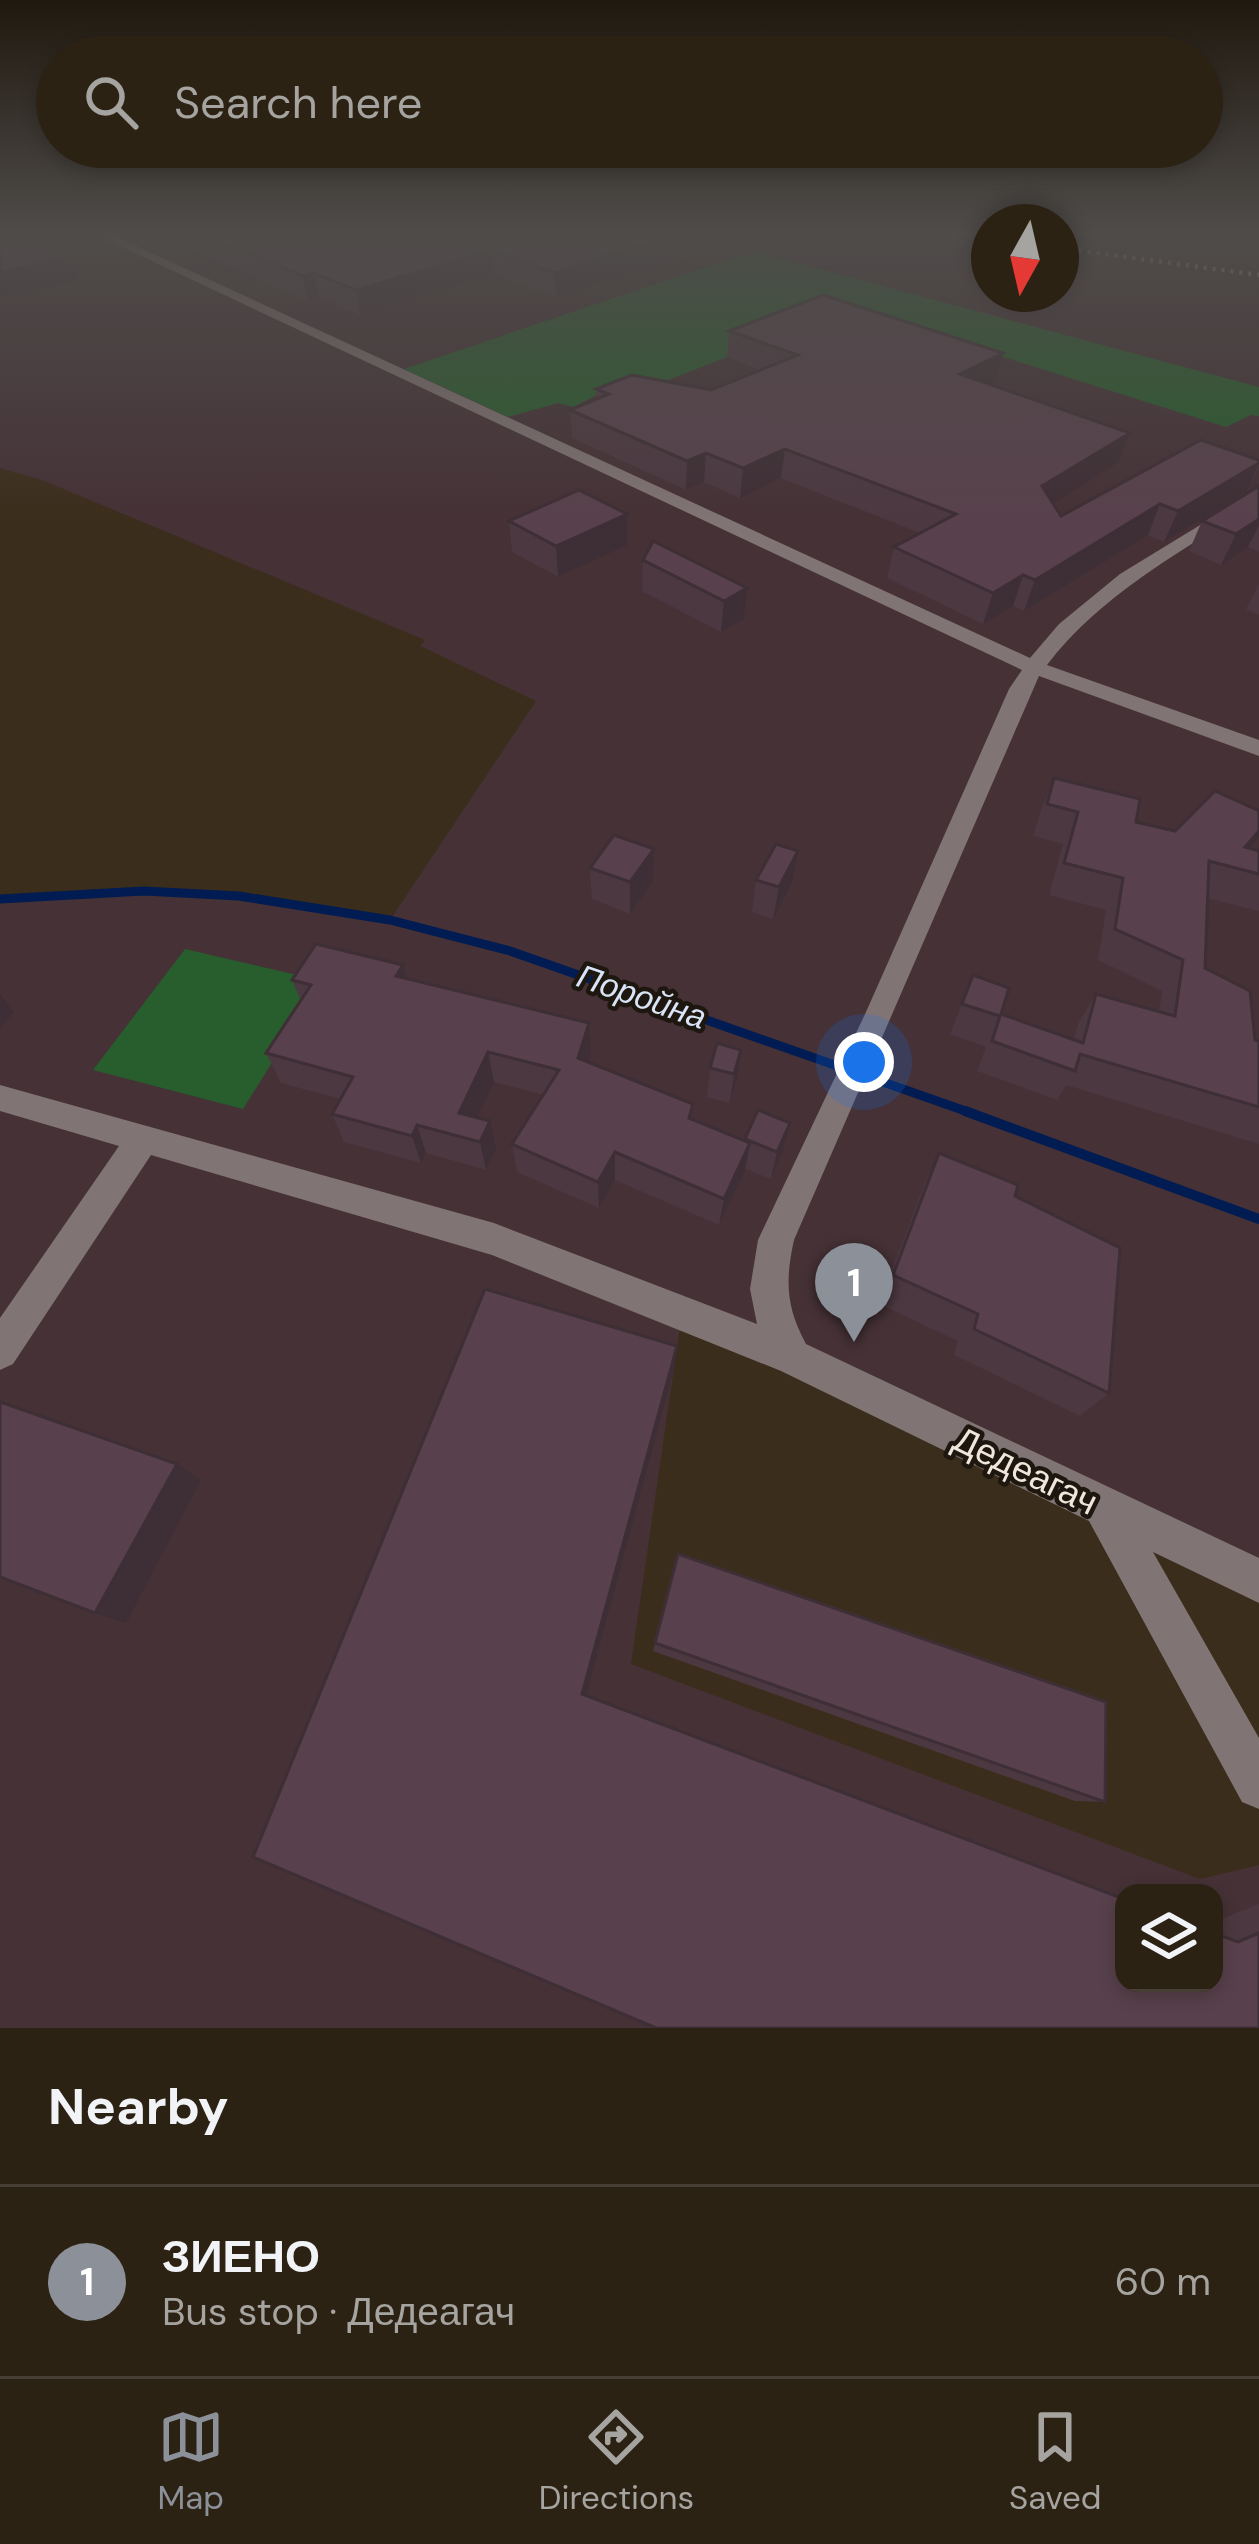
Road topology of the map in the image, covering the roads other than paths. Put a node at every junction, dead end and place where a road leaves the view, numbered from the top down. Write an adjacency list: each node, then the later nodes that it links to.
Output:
1 (311, 332): 3 (street)
2 (1259, 494): 3 (street)
3 (1033, 667): 4 (street); 8 (street)
4 (1259, 749)
5 (0, 1098): 6 (street, Дедеагач)
6 (143, 1139): 7 (street); 8 (street, Дедеагач)
7 (0, 1351)
8 (793, 1358): 9 (street, Дедеагач)
9 (1105, 1509): 10 (street, Дедеагач); 11 (street)
10 (1259, 1582)
11 (1259, 1785)

